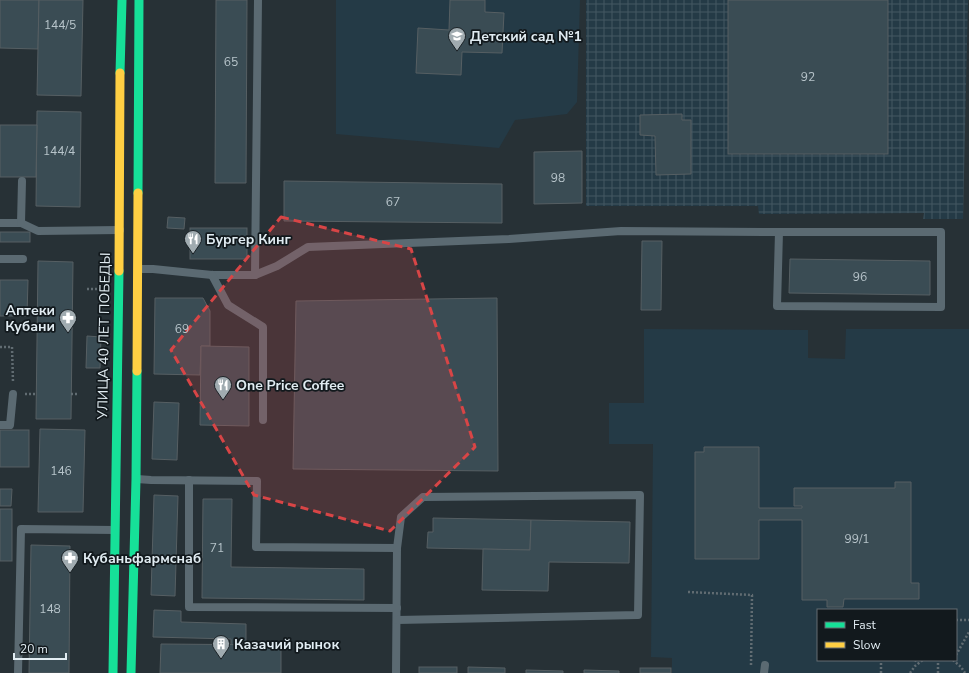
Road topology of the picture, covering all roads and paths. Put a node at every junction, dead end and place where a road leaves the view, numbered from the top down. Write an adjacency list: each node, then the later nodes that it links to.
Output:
1 (122, 0): 7 (main road, УЛИЦА 40 ЛЕТ ПОБЕДЫ)
2 (139, 0): 7 (main road, УЛИЦА 40 ЛЕТ ПОБЕДЫ)
3 (258, 0): 13 (lane)
4 (22, 181): 6 (lane)
5 (0, 223): 6 (lane)
6 (20, 224): 7 (lane)
7 (129, 230): 11 (main road, УЛИЦА 40 ЛЕТ ПОБЕДЫ); 11 (main road, УЛИЦА 40 ЛЕТ ПОБЕДЫ)
8 (779, 232): 8 (lane); 13 (lane)
9 (0, 259): 10 (lane)
10 (23, 259)
11 (128, 269): 12 (lane); 23 (main road, УЛИЦА 40 ЛЕТ ПОБЕДЫ); 25 (main road, УЛИЦА 40 ЛЕТ ПОБЕДЫ)
12 (212, 275): 13 (lane); 21 (lane)
13 (255, 275)
14 (87, 289): 15 (path)
15 (105, 289)
16 (0, 347): 17 (path)
17 (13, 394): 18 (path); 22 (lane)
18 (37, 394)
19 (71, 394): 20 (path)
20 (78, 394)
21 (263, 420)
22 (0, 426)
23 (136, 479): 24 (lane); 25 (main road, УЛИЦА 40 ЛЕТ ПОБЕДЫ)
24 (189, 480): 26 (lane); 28 (lane)
25 (125, 531): 40 (lane); 41 (main road, УЛИЦА 40 ЛЕТ ПОБЕДЫ); 42 (main road, УЛИЦА 40 ЛЕТ ПОБЕДЫ)
26 (397, 548): 28 (lane); 29 (lane)
27 (688, 592): 39 (path)
28 (397, 608): 29 (lane)
29 (397, 620): 43 (lane)
30 (957, 620): 31 (path)
31 (969, 620)
32 (969, 632): 33 (path)
33 (957, 653)
34 (881, 661): 44 (path)
35 (921, 661): 38 (path)
36 (938, 661): 46 (path)
37 (954, 661): 47 (path)
38 (918, 663): 45 (path)
39 (751, 670)
40 (18, 673)
41 (113, 673)
42 (131, 673)
43 (396, 673)
44 (880, 673)
45 (910, 673)
46 (938, 673)
47 (965, 673)

